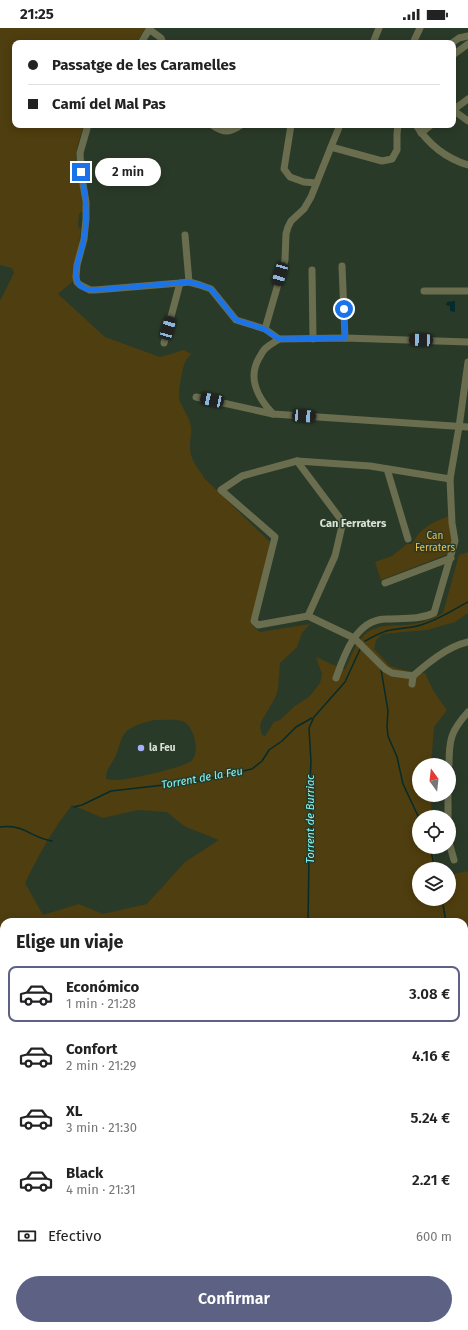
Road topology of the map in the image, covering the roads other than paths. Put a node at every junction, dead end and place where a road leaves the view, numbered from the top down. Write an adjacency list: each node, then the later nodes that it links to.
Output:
1 (378, 28): 7 (street)
2 (420, 28): 8 (street)
3 (150, 29): 5 (street); 6 (street)
4 (468, 36): 9 (street)
5 (143, 40)
6 (162, 40)
7 (373, 40)
8 (414, 40)
9 (456, 40)
10 (468, 44): 11 (street)
11 (456, 54)
12 (468, 99): 13 (street)
13 (456, 108)
14 (456, 112): 15 (street)
15 (468, 121)
16 (87, 128): 32 (street)
17 (217, 128): 18 (street)
18 (236, 128)
19 (291, 128): 27 (street)
20 (339, 128): 25 (street)
21 (397, 128): 25 (street)
22 (418, 128): 24 (street)
23 (427, 128): 24 (street)
24 (421, 133): 26 (street)
25 (331, 147): 27 (street)
26 (468, 165)
27 (316, 183): 35 (street)
28 (185, 235): 31 (street)
29 (342, 266): 36 (street)
30 (312, 270): 38 (street)
31 (189, 282): 32 (street); 35 (street)
32 (180, 283): 40 (street)
33 (424, 291): 34 (street)
34 (468, 291)
35 (264, 329): 37 (street)
36 (345, 338): 38 (street); 39 (street)
37 (279, 339): 38 (street); 43 (street)
38 (313, 339)
39 (468, 342)
40 (164, 343)
41 (468, 362): 44 (street)
42 (196, 397): 43 (street)
43 (273, 414): 44 (street)
44 (459, 427): 45 (street); 48 (street)
45 (468, 427)
46 (297, 461): 47 (street); 52 (street); 52 (street)
47 (387, 470): 48 (street); 49 (street)
48 (450, 479): 50 (street)
49 (408, 539)
50 (451, 558): 51 (street); 53 (street)
51 (385, 582)
52 (308, 616): 53 (street)
53 (354, 638): 55 (street); 56 (street)
54 (468, 642): 55 (street)
55 (414, 676): 57 (street)
56 (336, 678)
57 (412, 684)
58 (468, 712): 59 (street)
59 (449, 758)
60 (453, 854): 61 (street)
61 (454, 860)

